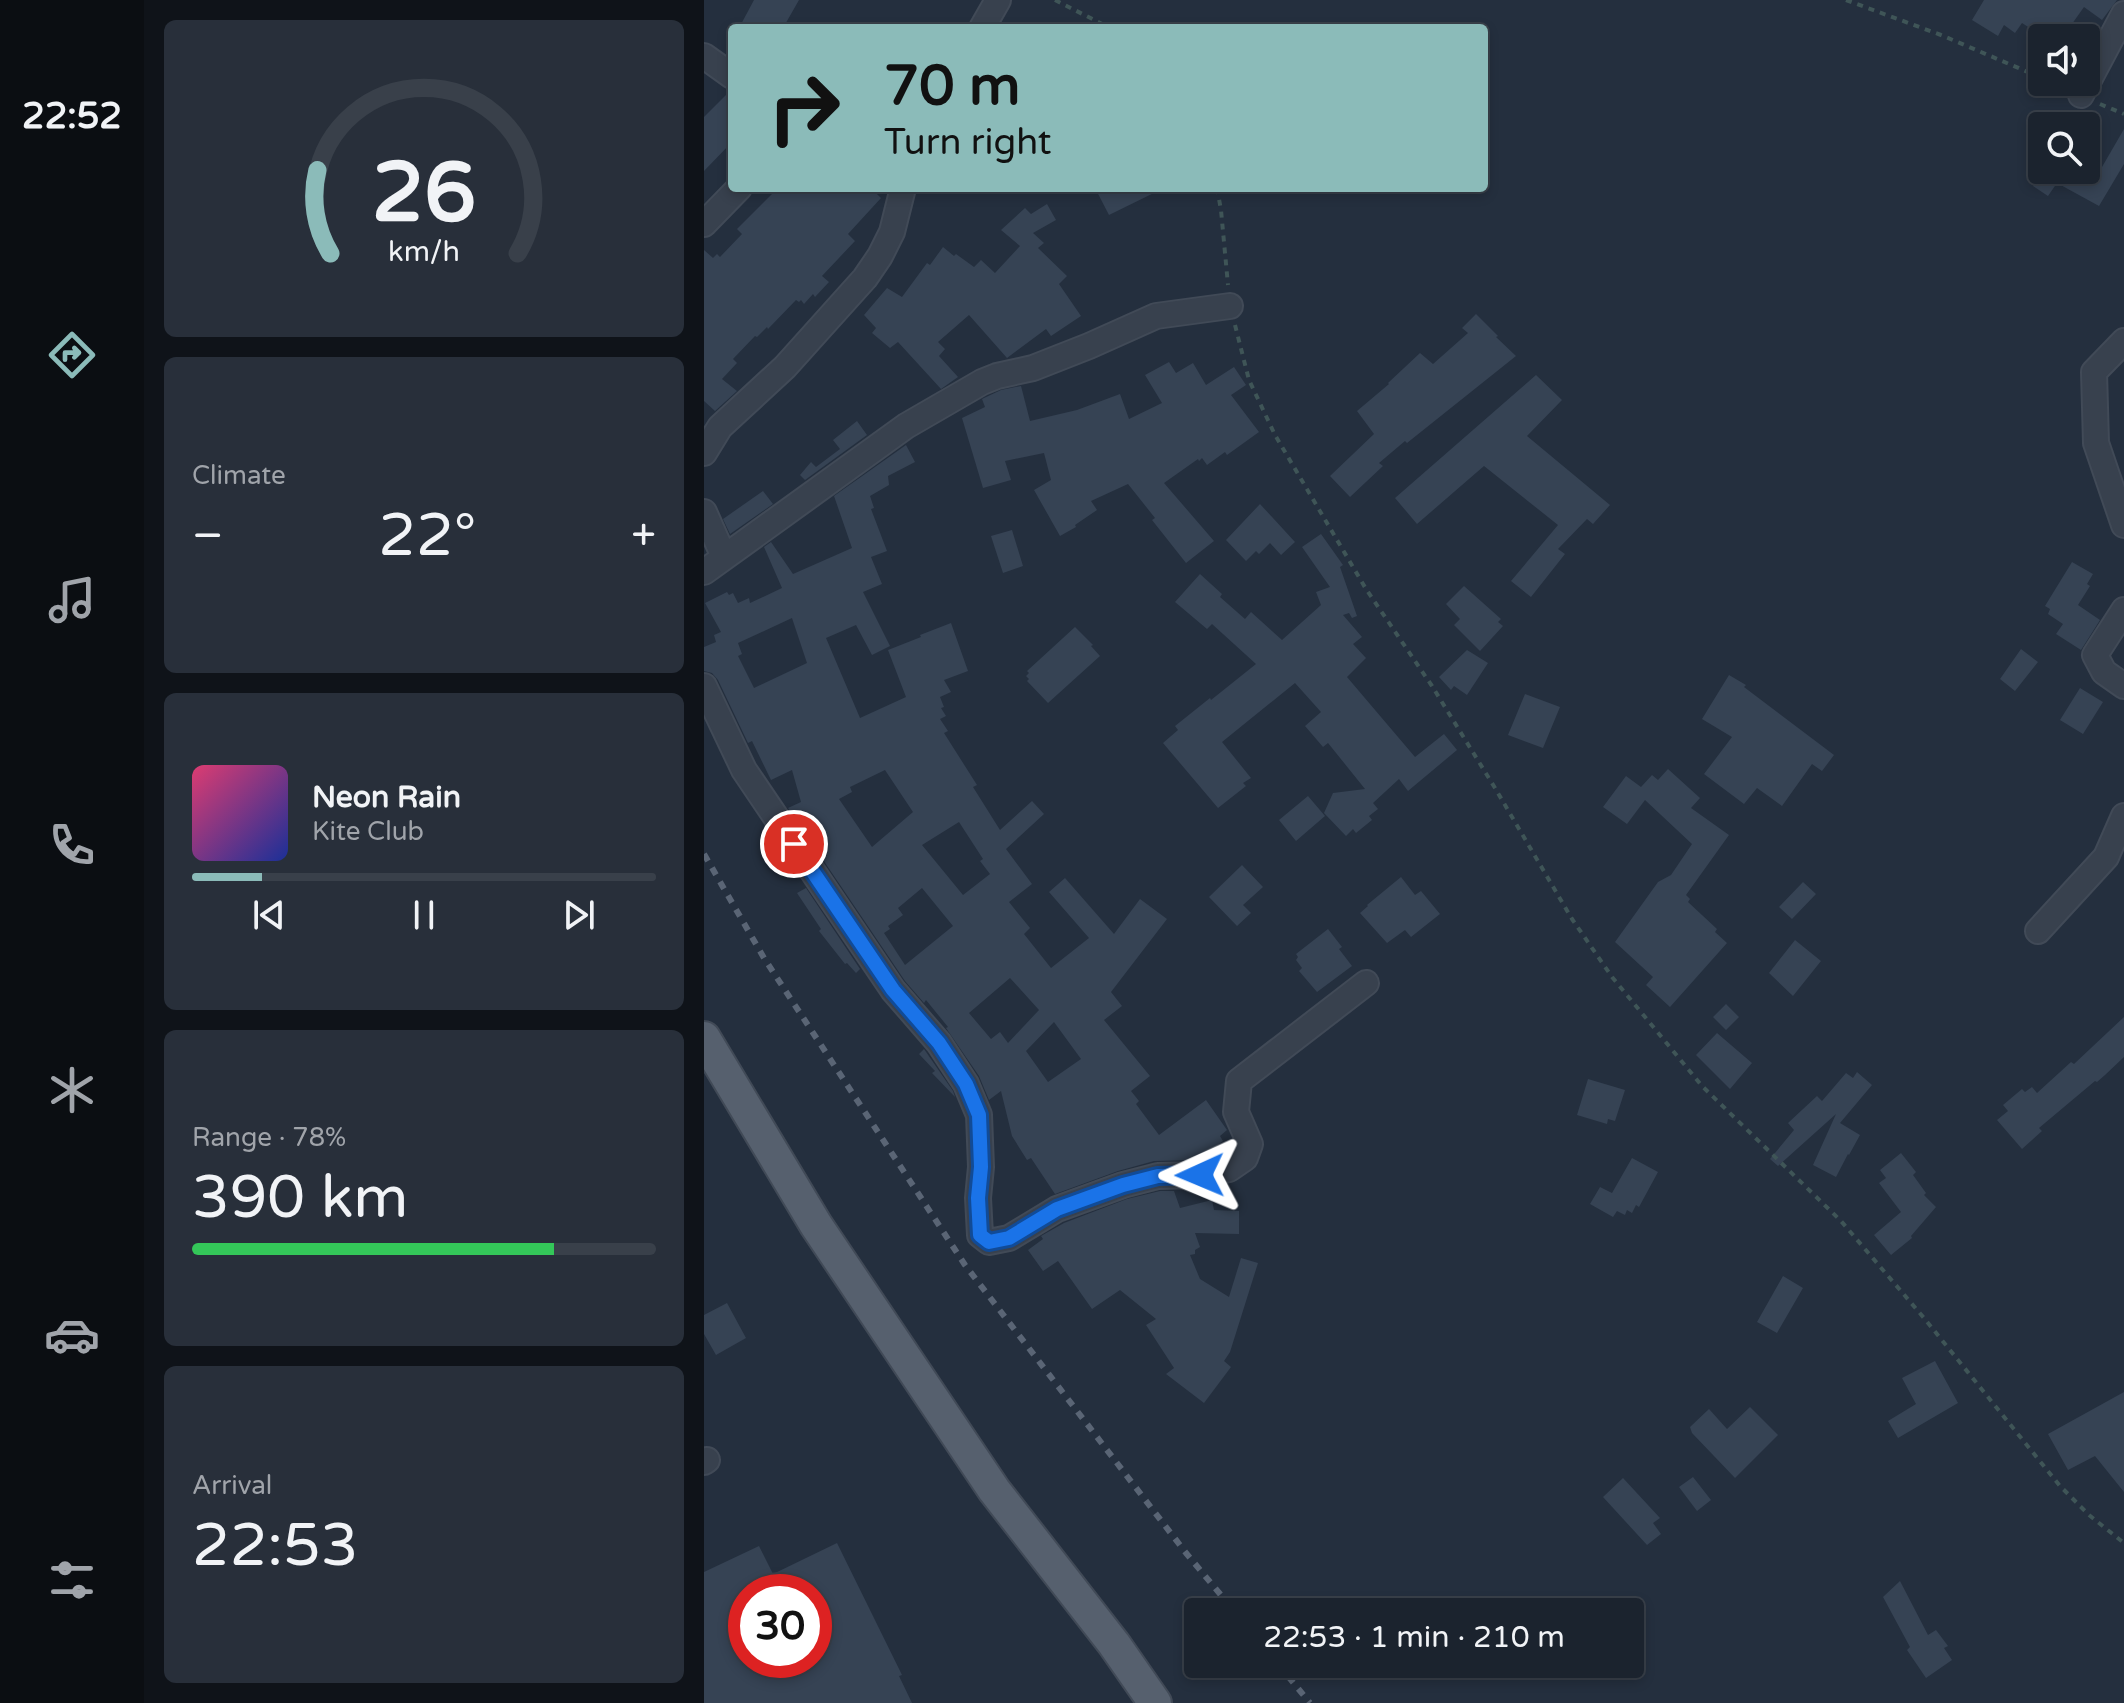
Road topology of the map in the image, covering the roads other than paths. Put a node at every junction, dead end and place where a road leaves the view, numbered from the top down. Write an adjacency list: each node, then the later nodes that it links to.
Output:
1 (998, 0): 3 (street)
2 (2124, 14): 5 (street)
3 (984, 24)
4 (704, 56): 6 (street)
5 (2100, 59)
6 (728, 73)
7 (735, 192): 9 (street)
8 (902, 192): 12 (street)
9 (704, 224)
10 (1230, 306): 15 (street)
11 (2124, 341): 14 (street)
12 (704, 453)
13 (704, 512): 15 (street)
14 (2124, 525)
15 (724, 557): 16 (street)
16 (704, 572)
17 (2124, 610): 19 (street)
18 (704, 686): 22 (street)
19 (2124, 686)
20 (2124, 816): 21 (street)
21 (2038, 931)
22 (1366, 983)
23 (704, 1038): 24 (main road)
24 (1155, 1703)

